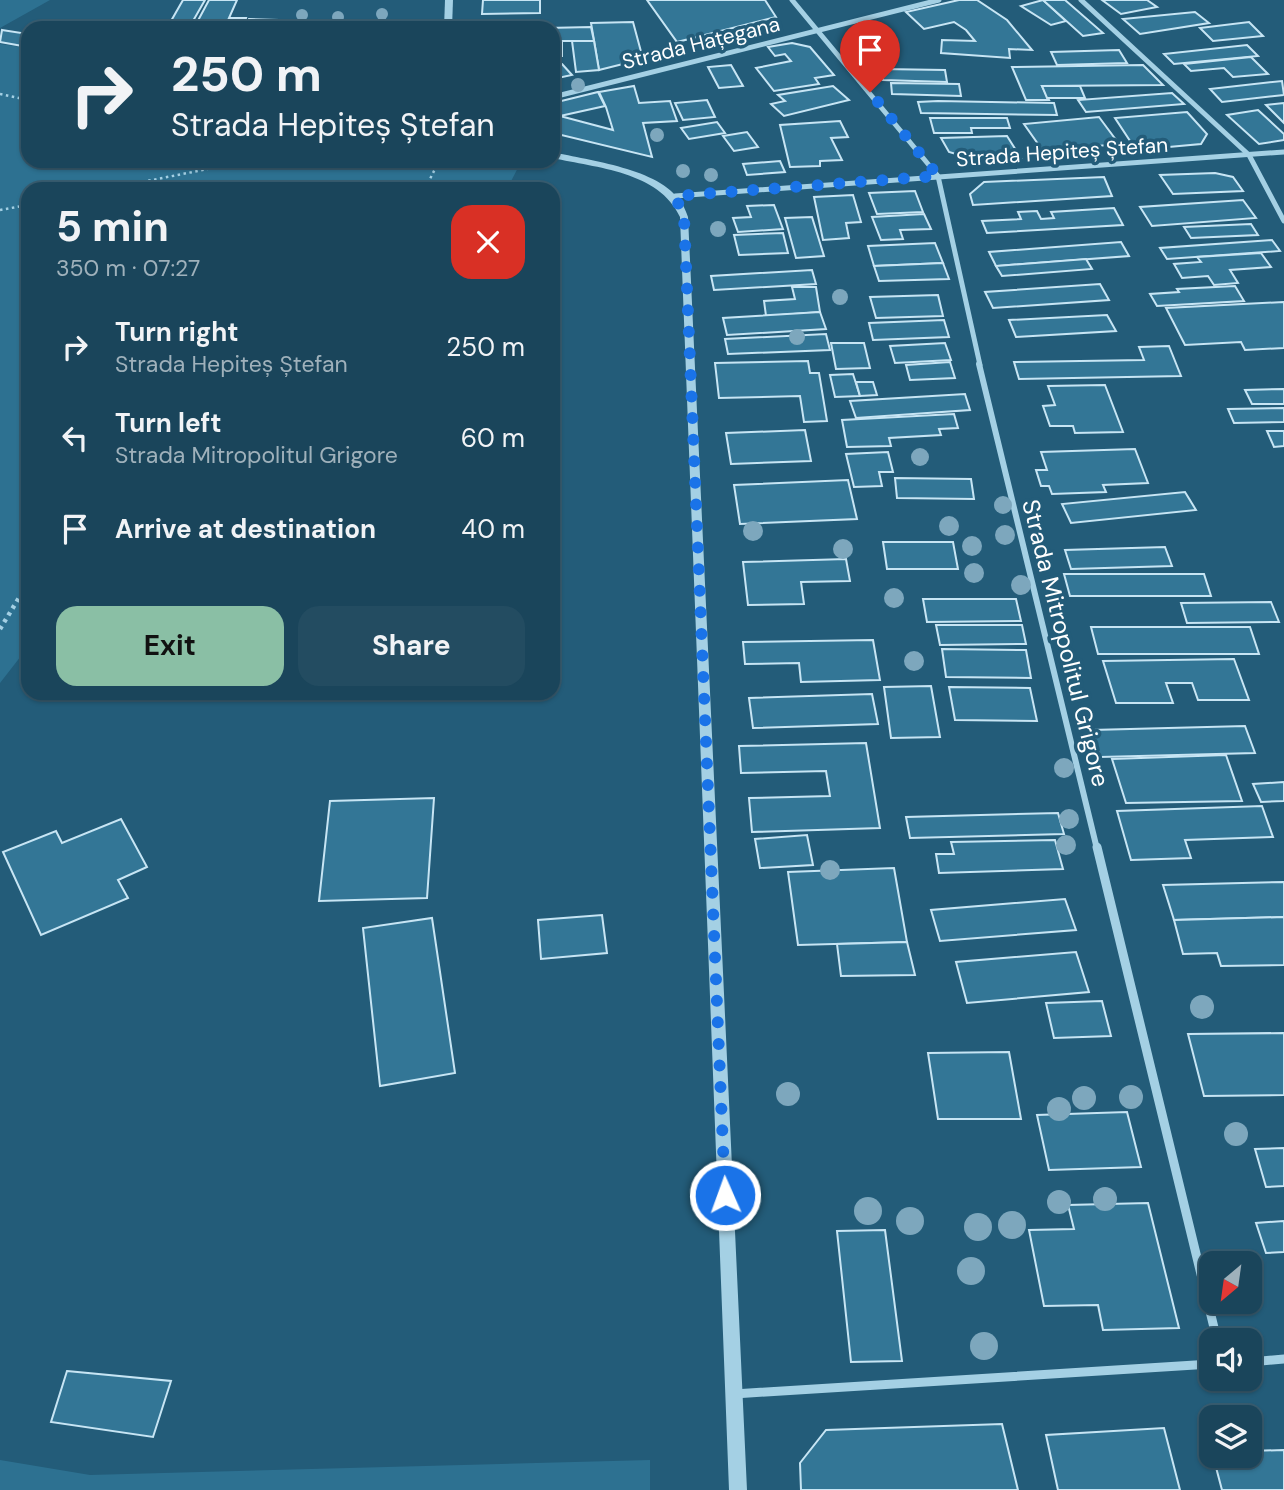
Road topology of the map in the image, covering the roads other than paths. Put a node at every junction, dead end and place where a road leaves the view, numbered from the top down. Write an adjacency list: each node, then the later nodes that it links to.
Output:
1 (449, 0): 5 (street)
2 (792, 0): 6 (street, Strada Mitropolitul Grigore)
3 (939, 0): 6 (street, Strada Hațegana)
4 (1081, 0): 9 (street)
5 (448, 21)
6 (817, 30): 7 (street, Strada Hațegana); 11 (street, Strada Mitropolitul Grigore)
7 (560, 95)
8 (1284, 152): 9 (street, Strada Hepiteș Ștefan)
9 (1249, 155): 11 (street, Strada Hepiteș Ștefan); 13 (street)
10 (560, 157): 12 (street)
11 (938, 176): 12 (street, Strada Hepiteș Ștefan); 14 (street, Strada Mitropolitul Grigore)
12 (675, 196): 18 (street)
13 (1284, 221)
14 (1214, 1328)
15 (1284, 1359): 16 (street)
16 (1262, 1361)
17 (1199, 1365): 18 (street)
18 (734, 1394): 19 (street)
19 (738, 1490)

